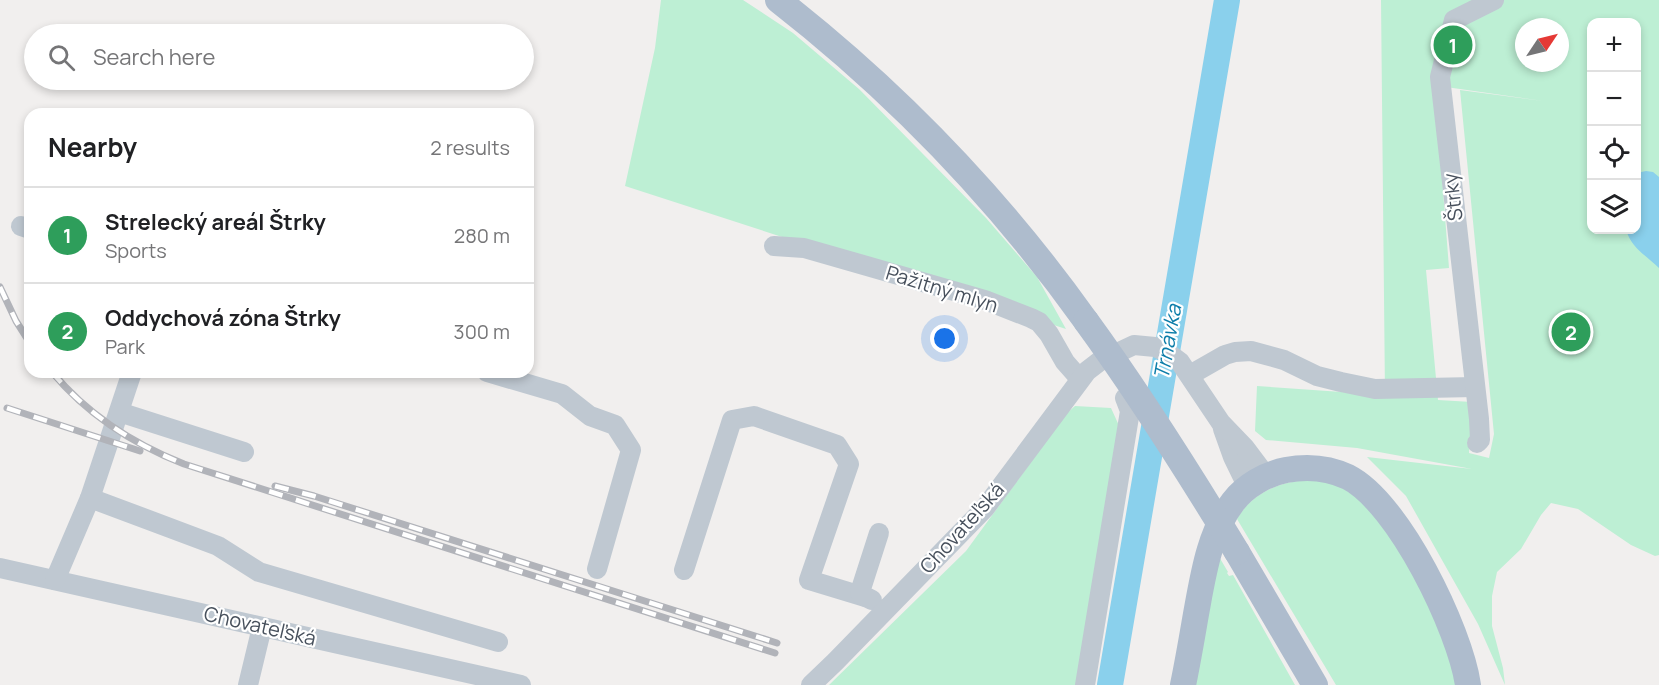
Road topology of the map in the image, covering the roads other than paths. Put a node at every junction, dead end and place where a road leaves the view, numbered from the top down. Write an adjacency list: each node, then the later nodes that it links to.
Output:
1 (778, 0): 29 (main road, bridge)
2 (1494, 0): 8 (street, Štrky)
3 (774, 246): 7 (street, Pažitný mlyn)
4 (1185, 368): 7 (street, Chovateľská); 8 (street); 13 (street)
5 (130, 378): 10 (street)
6 (507, 378): 17 (street)
7 (1080, 379): 21 (street, Chovateľská)
8 (1475, 387): 11 (street, Štrky)
9 (1125, 398): 27 (street)
10 (119, 412): 12 (street); 14 (street)
11 (1477, 443)
12 (244, 452)
13 (1257, 482): 28 (main road); 30 (main road)
14 (90, 498): 19 (street); 23 (street)
15 (879, 533): 20 (street)
16 (0, 568): 19 (street, Chovateľská)
17 (597, 569)
18 (684, 570): 20 (street)
19 (55, 580): 22 (street, Chovateľská)
20 (865, 597): 21 (street)
21 (888, 608): 26 (street, Chovateľská)
22 (262, 627): 24 (street); 25 (street, Chovateľská)
23 (498, 642)
24 (248, 685)
25 (521, 685)
26 (811, 685)
27 (1085, 685)
28 (1184, 685)
29 (1315, 685)
30 (1468, 685)

